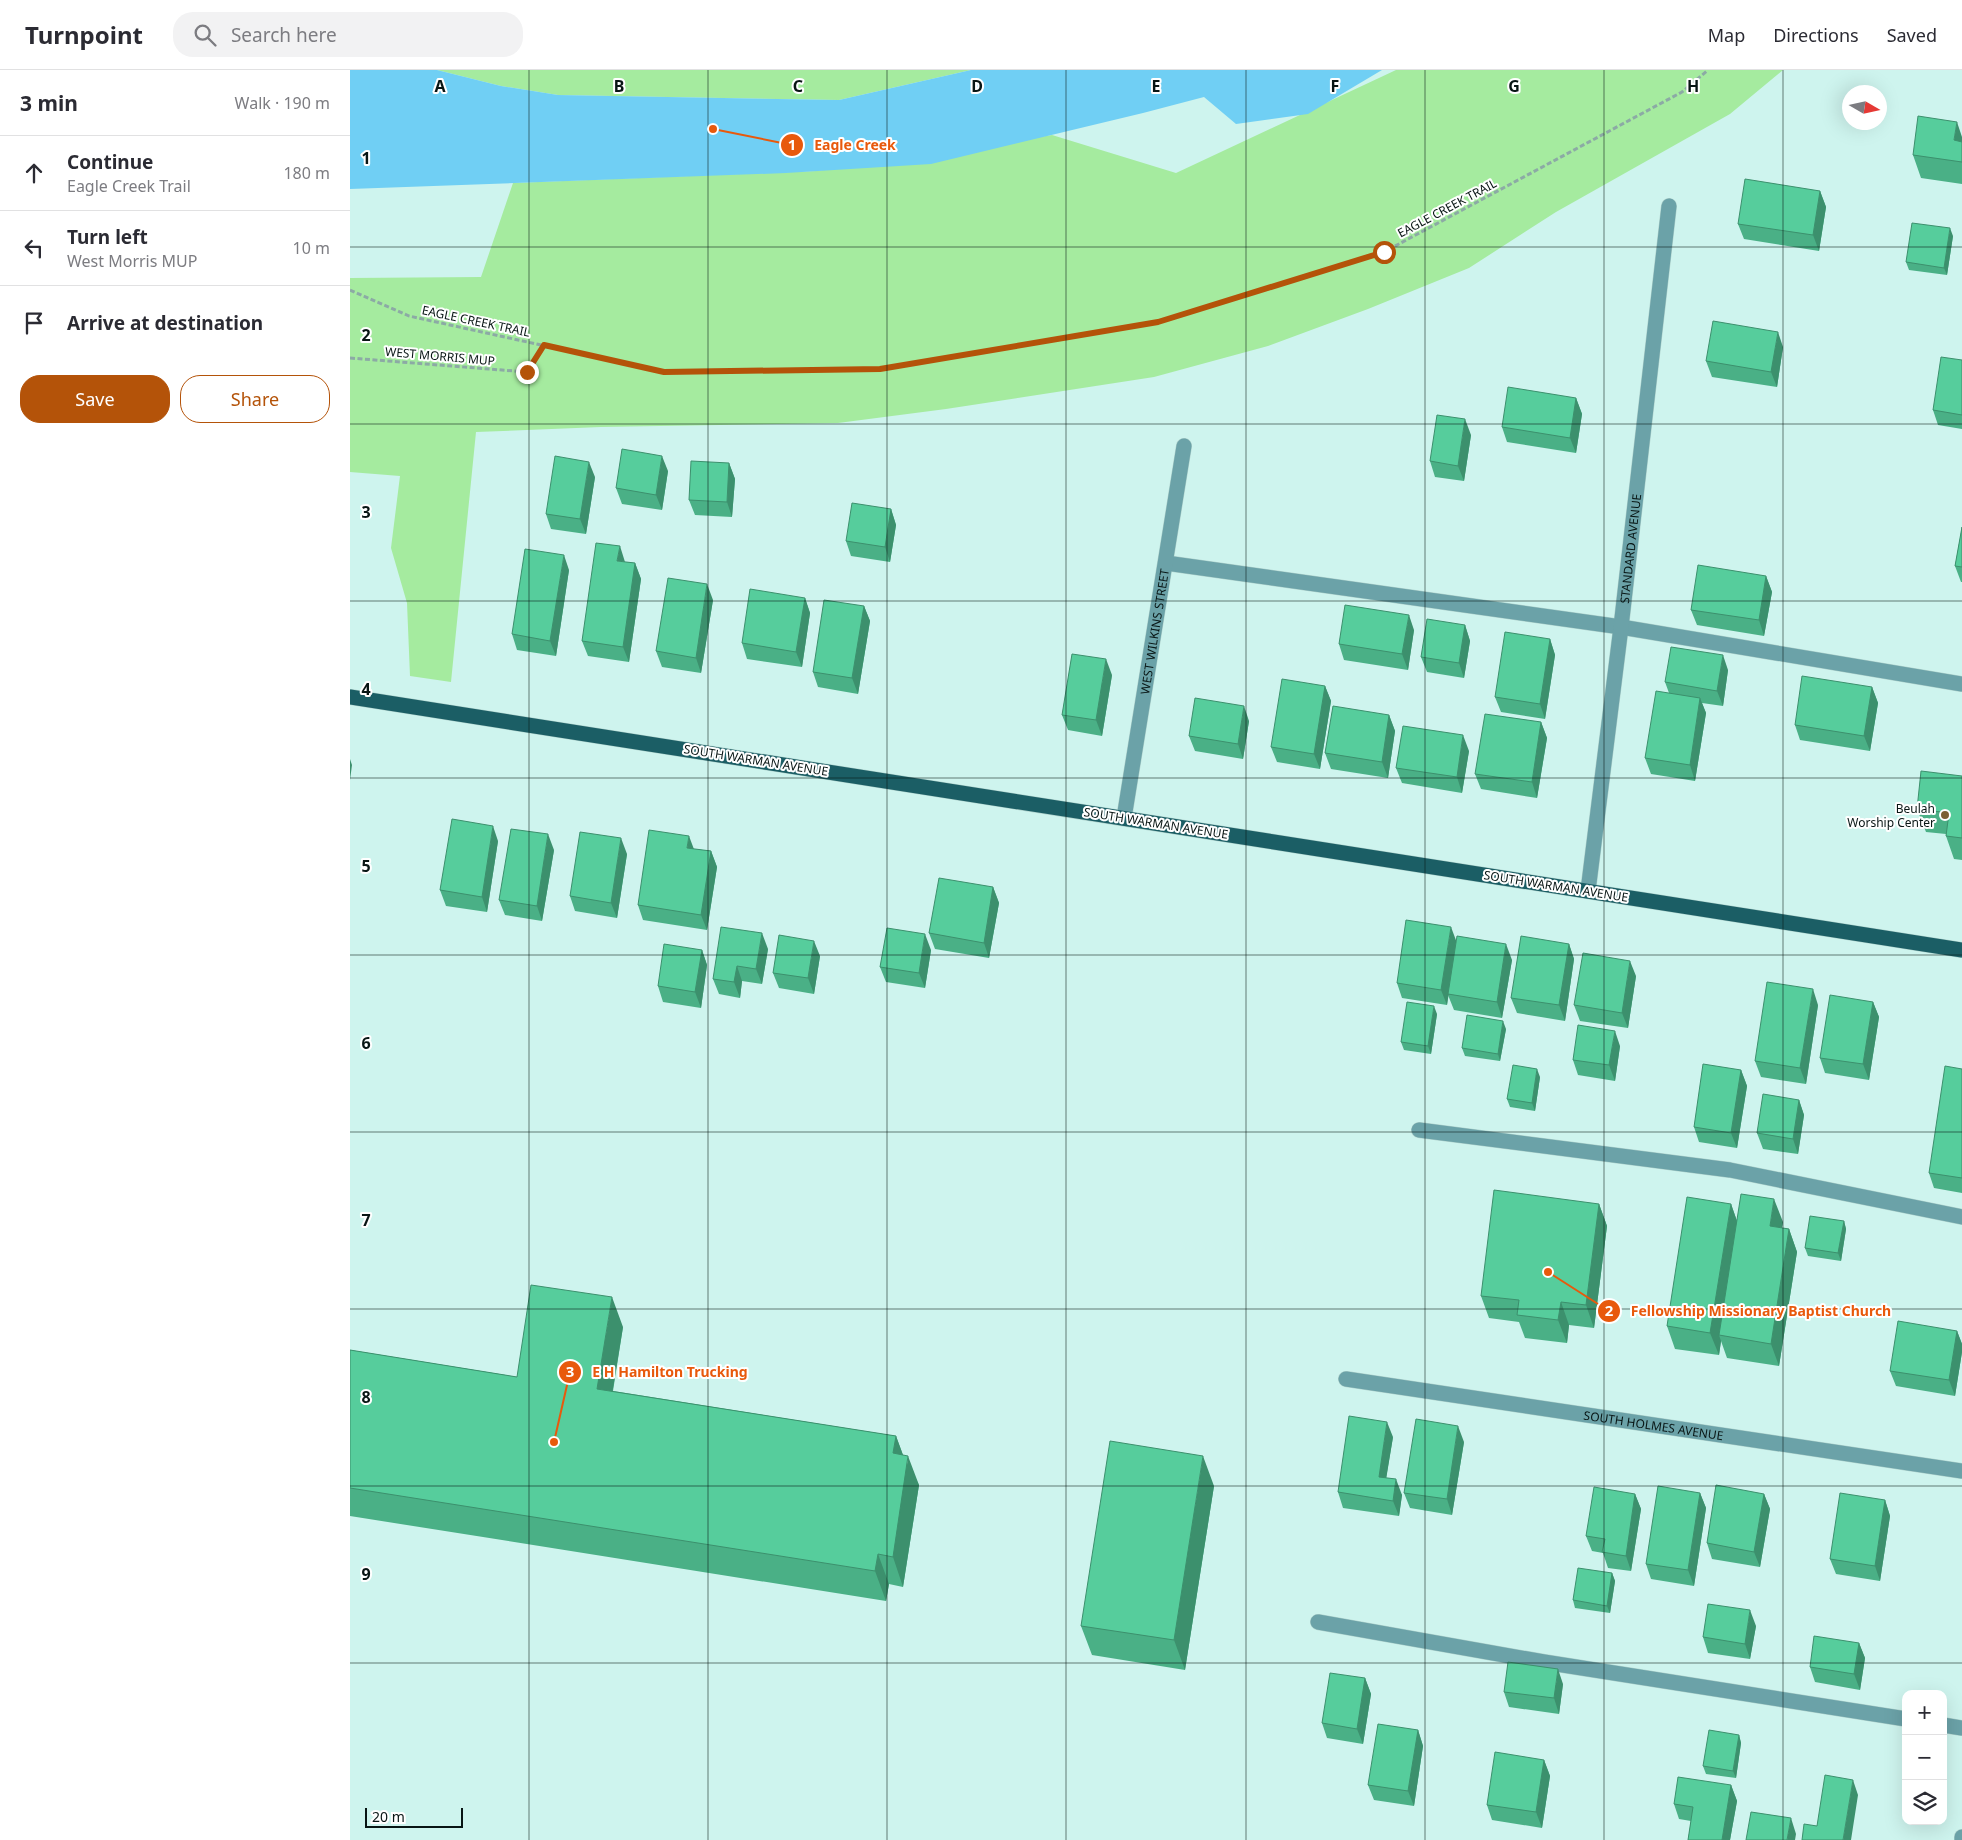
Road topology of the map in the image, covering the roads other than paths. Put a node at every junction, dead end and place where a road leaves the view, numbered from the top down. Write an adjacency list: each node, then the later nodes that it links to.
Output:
1 (1669, 206): 4 (street, STANDARD AVENUE)
2 (1184, 446): 3 (street, WEST WILKINS STREET)
3 (1166, 563): 4 (street); 7 (street, WEST WILKINS STREET)
4 (1621, 627): 5 (street); 8 (street, STANDARD AVENUE)
5 (1962, 684)
6 (350, 697): 7 (main road, SOUTH WARMAN AVENUE)
7 (1124, 818): 8 (main road, SOUTH WARMAN AVENUE)
8 (1588, 891): 9 (main road, SOUTH WARMAN AVENUE)
9 (1962, 950)
10 (1419, 1130): 11 (street)
11 (1962, 1217)
12 (1346, 1379): 13 (street, SOUTH HOLMES AVENUE)
13 (1962, 1471)
14 (1318, 1622): 15 (street)
15 (1902, 1718)
16 (1947, 1726): 17 (street)
17 (1962, 1728)

